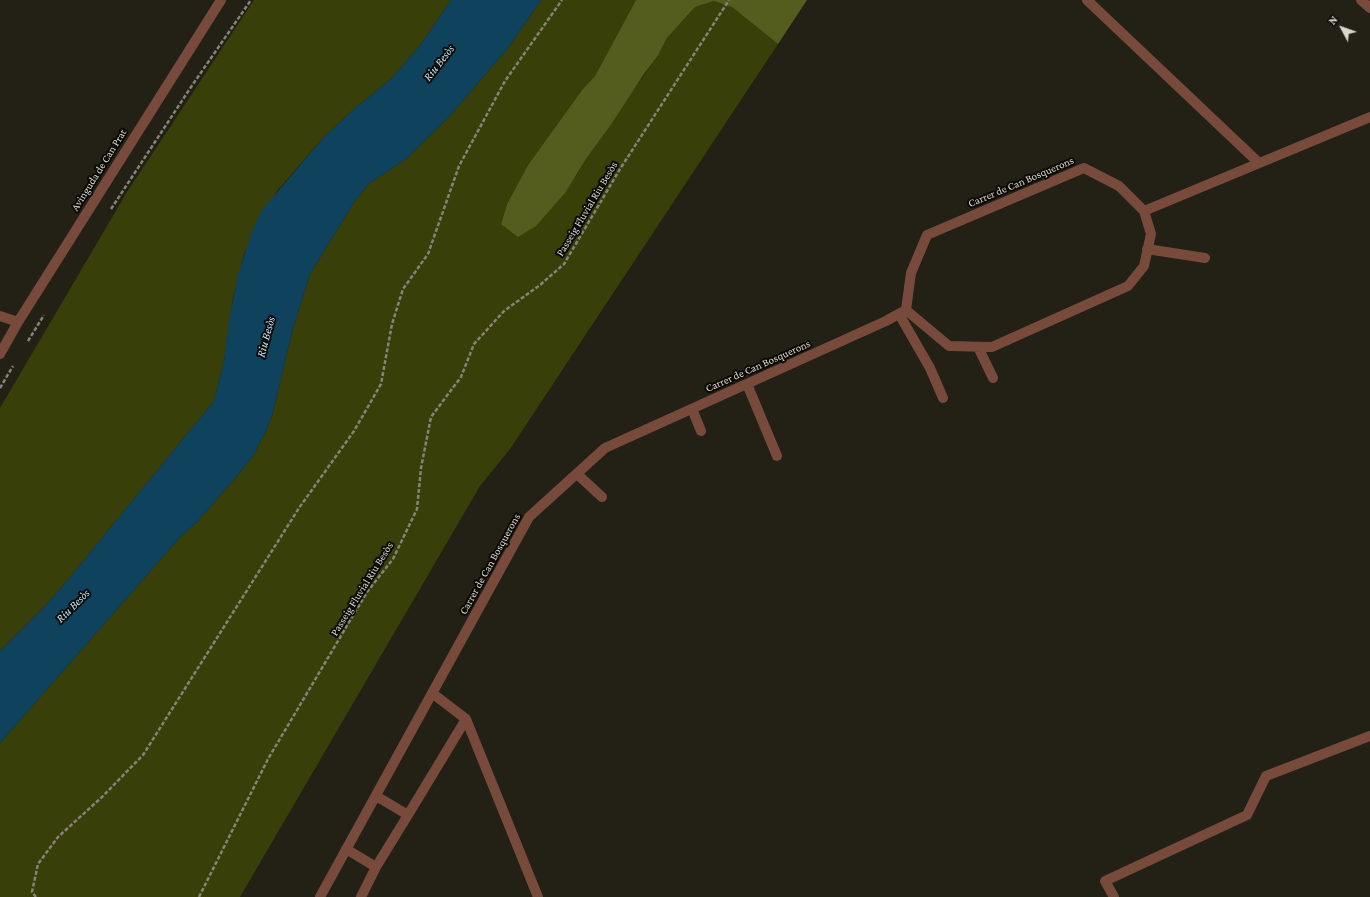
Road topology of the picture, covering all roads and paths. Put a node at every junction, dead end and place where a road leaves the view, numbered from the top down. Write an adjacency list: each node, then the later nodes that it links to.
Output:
1 (221, 0): 17 (street, Avinguda de Can Prat)
2 (251, 0): 10 (path)
3 (562, 0): 38 (path)
4 (729, 0): 39 (path, Passeig Fluvial Riu Besòs)
5 (1086, 0): 9 (street)
6 (1361, 0): 7 (street)
7 (1370, 8)
8 (1370, 117): 9 (street)
9 (1259, 163): 11 (street)
10 (110, 211)
11 (1144, 211): 12 (street, Carrer de Can Bosquerons); 15 (street, Carrer de Can Bosquerons)
12 (1147, 249): 13 (street); 19 (street, Carrer de Can Bosquerons)
13 (1205, 258)
14 (48, 309): 18 (path)
15 (903, 312): 19 (street, Carrer de Can Bosquerons); 23 (street, Carrer de Can Bosquerons); 25 (street)
16 (0, 316): 17 (street)
17 (18, 322): 20 (street, Avinguda de Can Prat)
18 (28, 342)
19 (978, 347): 22 (street)
20 (0, 354)
21 (16, 362): 24 (path)
22 (993, 378)
23 (747, 384): 26 (street, Carrer de Can Bosquerons); 28 (street)
24 (0, 388)
25 (943, 398)
26 (692, 409): 27 (street); 29 (street, Carrer de Can Bosquerons)
27 (701, 431)
28 (777, 456)
29 (577, 474): 30 (street); 31 (street, Carrer de Can Bosquerons)
30 (602, 497)
31 (432, 693): 32 (street); 34 (street, Carrer de Can Bosquerons)
32 (466, 719): 35 (street); 42 (street)
33 (1370, 736): 43 (street)
34 (376, 796): 35 (street); 36 (street, Carrer de Can Bosquerons)
35 (408, 815): 37 (street)
36 (346, 849): 37 (street); 40 (street, Carrer de Can Bosquerons)
37 (376, 868): 41 (street)
38 (36, 897)
39 (199, 897)
40 (320, 897)
41 (360, 897)
42 (538, 897)
43 (1114, 897)

